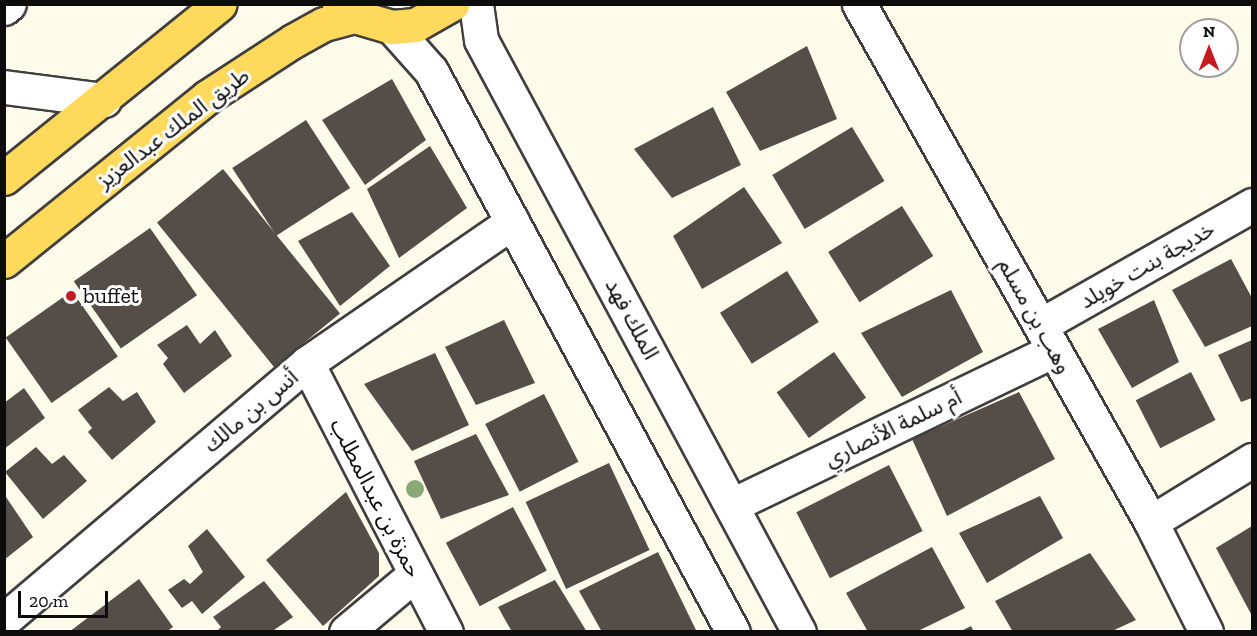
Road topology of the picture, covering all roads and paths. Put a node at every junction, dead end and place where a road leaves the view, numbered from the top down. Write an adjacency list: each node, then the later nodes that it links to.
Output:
1 (9, 4): 6 (street)
2 (220, 4): 10 (main road)
3 (452, 4): 8 (main road)
4 (476, 4): 18 (street, الملك فهد)
5 (859, 4): 15 (street, وهب بن مسلم)
6 (4, 8)
7 (347, 10): 8 (main road); 14 (main road, طريق الملك عبدالعزيز)
8 (392, 27): 13 (street)
9 (4, 87): 10 (street)
10 (104, 100): 11 (main road)
11 (4, 178)
12 (1252, 205): 15 (street, خديجة بنت خويلد)
13 (513, 222): 16 (street, أنس بن مالك); 24 (street)
14 (4, 261)
15 (1047, 337): 18 (street, أم سلمة الأنصاري); 19 (street, وهب بن مسلم)
16 (308, 363): 20 (street, حمزة بن عبدالمطلب); 21 (street, أنس بن مالك)
17 (1252, 460): 19 (street)
18 (732, 506): 25 (street, الملك فهد)
19 (1151, 522): 26 (street, وهب بن مسلم)
20 (414, 575): 22 (street); 23 (street, حمزة بن عبدالمطلب)
21 (4, 620)
22 (346, 632)
23 (446, 632)
24 (733, 632)
25 (799, 632)
26 (1206, 632)

